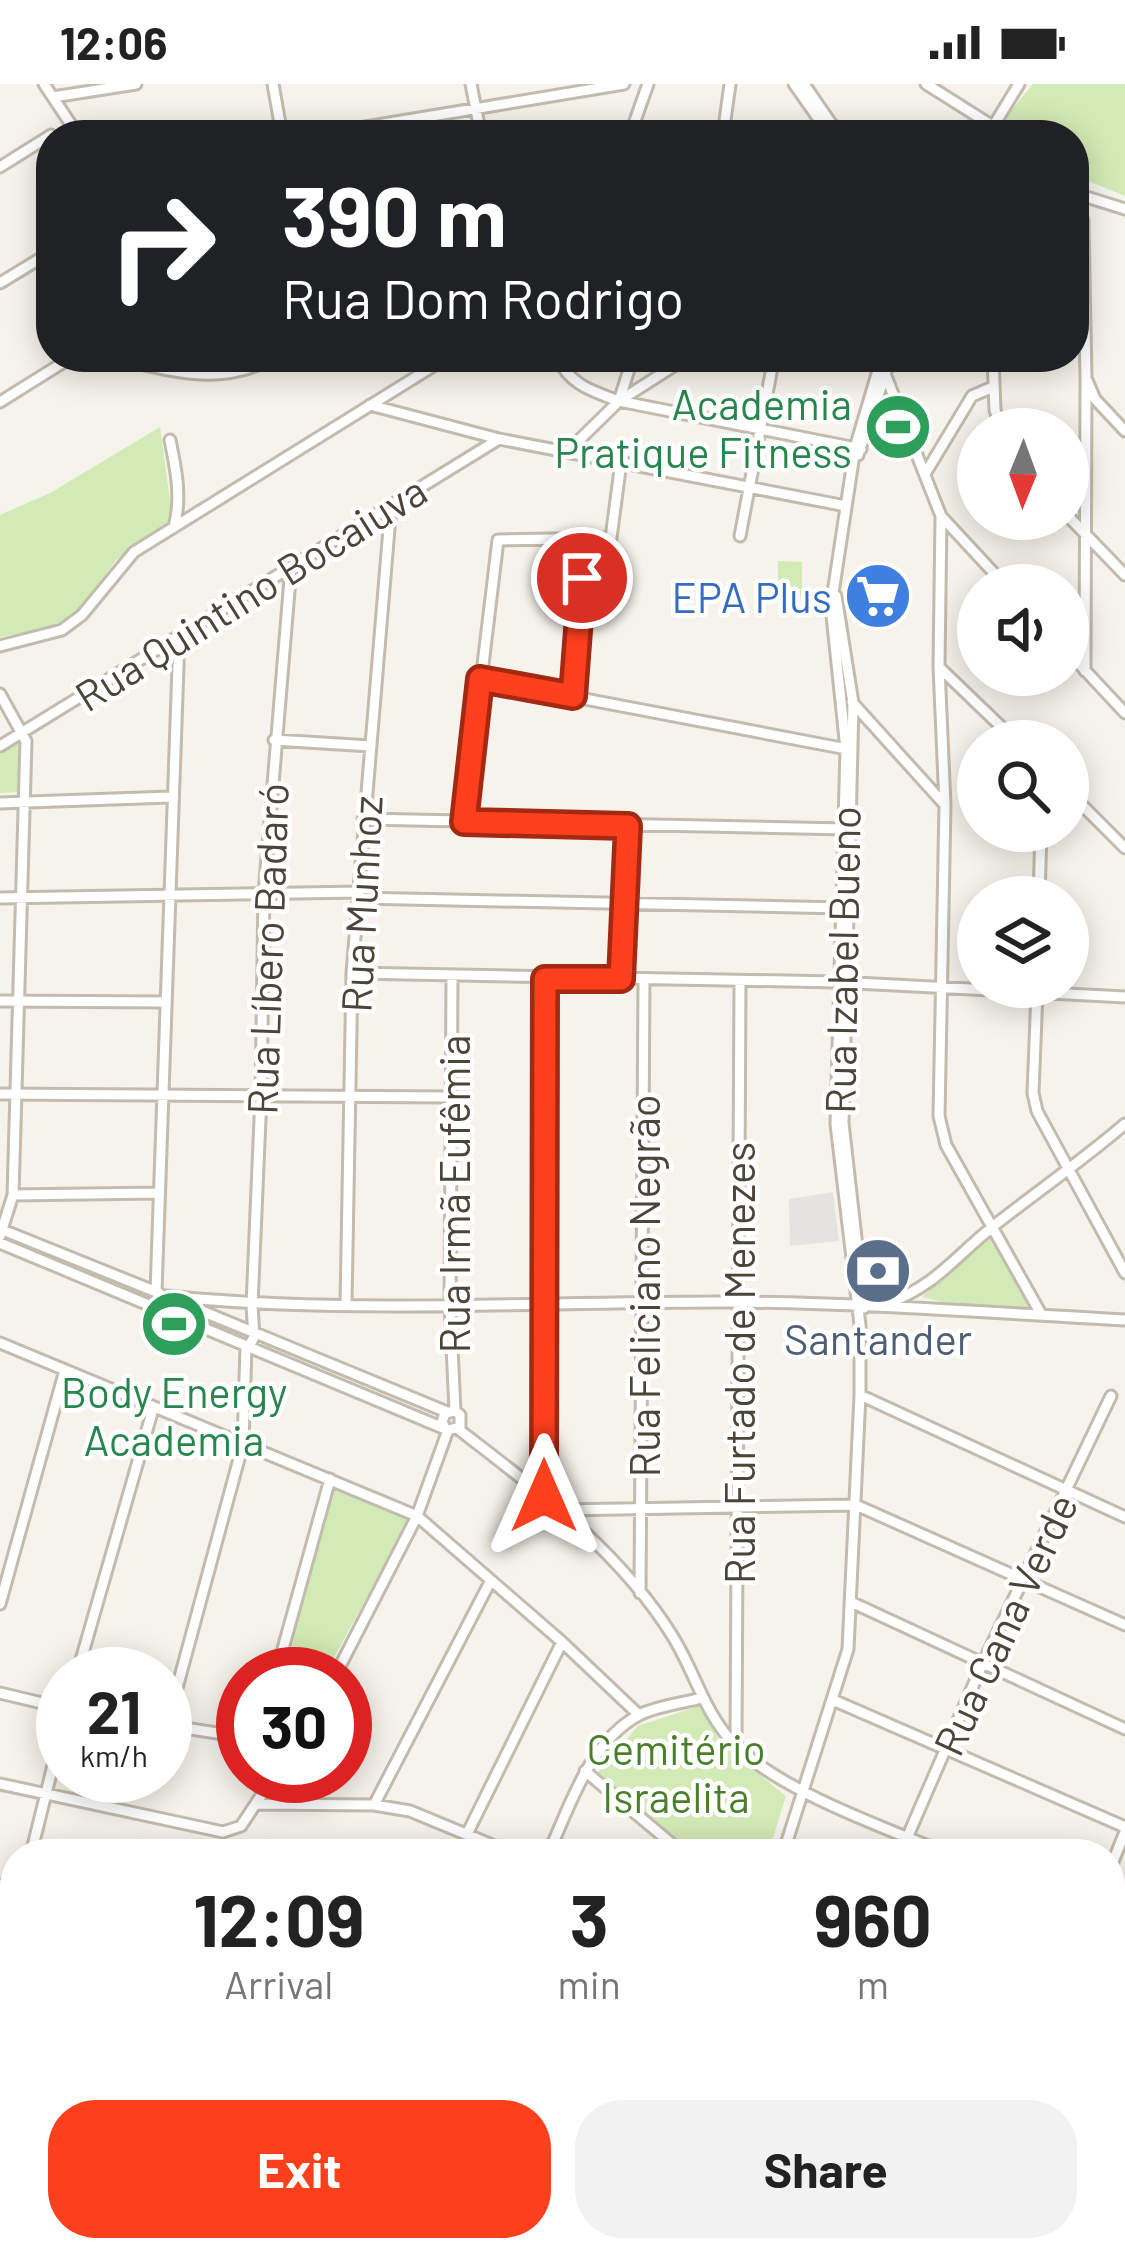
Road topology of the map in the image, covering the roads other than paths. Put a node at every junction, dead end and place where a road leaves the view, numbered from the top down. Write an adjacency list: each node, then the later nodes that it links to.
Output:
1 (44, 84): 12 (street)
2 (136, 84): 12 (street)
3 (273, 84): 16 (street)
4 (471, 84): 13 (street)
5 (625, 84): 13 (street)
6 (648, 84): 19 (street)
7 (730, 84): 20 (street)
8 (794, 84): 14 (street)
9 (804, 84): 14 (street)
10 (926, 84): 23 (street)
11 (1019, 84): 24 (street)
12 (52, 97): 15 (street)
13 (476, 110): 17 (street); 18 (street)
14 (823, 117): 21 (street); 22 (street)
15 (68, 120)
16 (279, 120)
17 (412, 120)
18 (478, 120)
19 (635, 120)
20 (725, 120)
21 (822, 120)
22 (826, 120)
23 (986, 120)
24 (997, 120)
25 (36, 144): 26 (street)
26 (0, 167)
27 (1089, 197): 28 (street)
28 (1125, 209)
29 (36, 261): 30 (street)
30 (0, 284)
31 (48, 372): 47 (street)
32 (175, 372): 33 (street)
33 (224, 372)
34 (423, 372): 48 (street)
35 (564, 372): 46 (street)
36 (628, 372): 46 (street)
37 (664, 372): 46 (street)
38 (771, 372): 51 (street)
39 (880, 372): 55 (street, Rua Izabel Bueno)
40 (886, 372): 43 (street)
41 (992, 372): 45 (street)
42 (1086, 372): 44 (street)
43 (886, 376): 55 (street, Rua Izabel Bueno); 58 (street)
44 (1086, 378): 50 (street); 52 (street)
45 (993, 387): 49 (street); 58 (street)
46 (619, 401): 51 (street); 56 (street)
47 (0, 402)
48 (369, 405): 53 (street); 63 (street)
49 (997, 408)
50 (1086, 408)
51 (760, 429): 55 (street); 59 (street)
52 (1125, 431)
53 (499, 439): 56 (street); 60 (street, Rua Quintino Bocaiuva)
54 (170, 440): 63 (street)
55 (858, 448): 61 (street, Rua Izabel Bueno)
56 (568, 451): 57 (street)
57 (621, 462): 59 (street); 66 (street)
58 (925, 474): 62 (street)
59 (749, 485): 61 (street); 64 (street)
60 (391, 506): 68 (street, Rua Quintino Bocaiuva); 85 (street, Rua Munhoz)
61 (846, 506): 70 (street, Rua Izabel Bueno)
62 (941, 516): 67 (street); 74 (street)
63 (174, 527): 72 (street)
64 (740, 536)
65 (1089, 537): 69 (street)
66 (586, 539): 76 (street); 78 (street)
67 (986, 564)
68 (290, 567): 71 (street, Rua Quintino Bocaiuva); 83 (street, Rua Líbero Badaró)
69 (1125, 575)
70 (836, 595): 73 (street, Rua Izabel Bueno); 79 (street, Rua Izabel Bueno)
71 (178, 638): 82 (street, Rua Quintino Bocaiuva); 87 (street)
72 (0, 646)
73 (835, 655): 79 (street); 86 (street, Rua Izabel Bueno)
74 (939, 667): 81 (street); 90 (street)
75 (1089, 675): 80 (street)
76 (480, 679): 78 (street); 93 (street)
77 (0, 694): 82 (street)
78 (573, 696): 86 (street)
79 (856, 711): 86 (street, Rua Izabel Bueno); 90 (street)
80 (1125, 713)
81 (994, 720)
82 (23, 731): 84 (street, Rua Quintino Bocaiuva); 88 (street)
83 (274, 740): 85 (street); 97 (street, Rua Líbero Badaró)
84 (0, 746)
85 (371, 746): 92 (street, Rua Munhoz)
86 (850, 750): 95 (street, Rua Izabel Bueno)
87 (170, 797): 88 (street); 99 (street)
88 (26, 801): 89 (street); 101 (street)
89 (0, 802)
90 (945, 806): 111 (street)
91 (1089, 812): 96 (street)
92 (363, 819): 93 (street); 98 (street, Rua Munhoz)
93 (464, 822): 94 (street)
94 (628, 826): 95 (street); 102 (street)
95 (848, 829): 103 (street, Rua Izabel Bueno)
96 (1125, 848)
97 (264, 893): 98 (street); 99 (street); 123 (street, Rua Líbero Badaró)
98 (358, 895): 102 (street); 104 (street, Rua Munhoz)
99 (168, 896): 101 (street); 117 (street)
100 (0, 898): 101 (street)
101 (20, 898): 116 (street)
102 (625, 904): 103 (street); 107 (street)
103 (845, 908): 110 (street, Rua Izabel Bueno)
104 (352, 973): 105 (street); 122 (street, Rua Munhoz)
105 (452, 978): 106 (street); 124 (street, Rua Irmã Eufêmia)
106 (545, 979): 107 (street); 135 (street)
107 (621, 979): 108 (street)
108 (644, 980): 109 (street); 136 (street, Rua Feliciano Negrão)
109 (740, 981): 110 (street); 134 (street, Rua Furtado de Menezes)
110 (842, 982): 111 (street); 141 (street, Rua Izabel Bueno)
111 (942, 989): 112 (street); 129 (street)
112 (957, 989)
113 (1089, 994): 114 (street)
114 (1125, 997)
115 (0, 1001): 116 (street)
116 (17, 1001): 117 (street); 121 (street)
117 (166, 1003): 119 (street)
118 (1036, 1008): 126 (street)
119 (162, 1093): 121 (street); 123 (street); 127 (street)
120 (0, 1094): 121 (street)
121 (18, 1094): 128 (street)
122 (353, 1095): 123 (street); 124 (street); 137 (street, Rua Munhoz)
123 (261, 1096): 139 (street, Rua Líbero Badaró)
124 (454, 1097): 138 (street, Rua Irmã Eufêmia)
125 (1125, 1124): 126 (street)
126 (1069, 1172): 129 (street); 131 (street)
127 (158, 1193): 128 (street); 133 (street)
128 (13, 1195): 130 (street)
129 (992, 1228): 132 (street); 143 (street)
130 (1, 1234): 133 (street); 147 (street)
131 (1125, 1273)
132 (920, 1292): 140 (street); 142 (street)
133 (161, 1294): 139 (street); 145 (street)
134 (738, 1302): 136 (street); 141 (street); 159 (street, Rua Furtado de Menezes)
135 (544, 1303): 136 (street); 138 (street); 157 (street)
136 (644, 1303): 160 (street, Rua Feliciano Negrão)
137 (346, 1304): 138 (street); 139 (street)
138 (451, 1304): 152 (street, Rua Irmã Eufêmia)
139 (252, 1305): 145 (street, Rua Líbero Badaró)
140 (881, 1306): 141 (street); 142 (street)
141 (861, 1307): 149 (street, Rua Izabel Bueno)
142 (926, 1308): 143 (street)
143 (1041, 1314): 144 (street)
144 (1125, 1320)
145 (252, 1332): 147 (street, Rua Líbero Badaró); 152 (street)
146 (0, 1343): 148 (street)
147 (248, 1348): 153 (street); 154 (street, Rua Líbero Badaró)
148 (65, 1370): 151 (street); 168 (street)
149 (860, 1395): 156 (street); 158 (street, Rua Izabel Bueno)
150 (1111, 1396): 156 (street, Rua Cana Verde)
151 (153, 1409): 154 (street); 171 (street)
152 (451, 1412): 153 (street); 153 (street)
153 (450, 1429): 157 (street); 162 (street)
154 (243, 1444): 155 (street); 172 (street, Rua Líbero Badaró)
155 (330, 1479): 162 (street); 173 (street)
156 (1066, 1489): 163 (street); 164 (street, Rua Cana Verde)
157 (544, 1496): 161 (street)
158 (856, 1505): 159 (street); 164 (street); 167 (street, Rua Izabel Bueno)
159 (737, 1508): 160 (street); 182 (street, Rua Furtado de Menezes)
160 (643, 1510): 161 (street); 166 (street, Rua Feliciano Negrão)
161 (573, 1515): 166 (street)
162 (417, 1516): 165 (street); 174 (street)
163 (1125, 1517)
164 (1022, 1578): 169 (street); 175 (street, Rua Cana Verde)
165 (490, 1582): 170 (street); 191 (street)
166 (640, 1593): 177 (street)
167 (850, 1602): 175 (street); 178 (street, Rua Izabel Bueno)
168 (0, 1604)
169 (1125, 1625)
170 (562, 1642): 180 (street); 193 (street)
171 (85, 1647)
172 (187, 1647)
173 (283, 1647)
174 (350, 1647)
175 (982, 1665): 181 (street); 183 (street, Rua Cana Verde)
176 (0, 1693): 179 (street)
177 (702, 1698): 180 (street); 182 (street)
178 (832, 1700): 183 (street); 186 (street, Rua Izabel Bueno)
179 (36, 1702)
180 (639, 1715): 184 (street)
181 (1125, 1729)
182 (736, 1745): 186 (street)
183 (947, 1749): 192 (street); 194 (street, Rua Cana Verde)
184 (585, 1771): 197 (street); 198 (street)
185 (0, 1784): 187 (street)
186 (801, 1789): 194 (street); 199 (street, Rua Izabel Bueno)
187 (36, 1791)
188 (42, 1803): 195 (street)
189 (90, 1803): 190 (street)
190 (256, 1804): 191 (street)
191 (374, 1805): 193 (street)
192 (1125, 1830)
193 (467, 1834): 196 (street)
194 (908, 1837): 200 (street)
195 (34, 1839)
196 (479, 1839)
197 (555, 1839)
198 (666, 1839)
199 (787, 1839)
200 (913, 1839)

